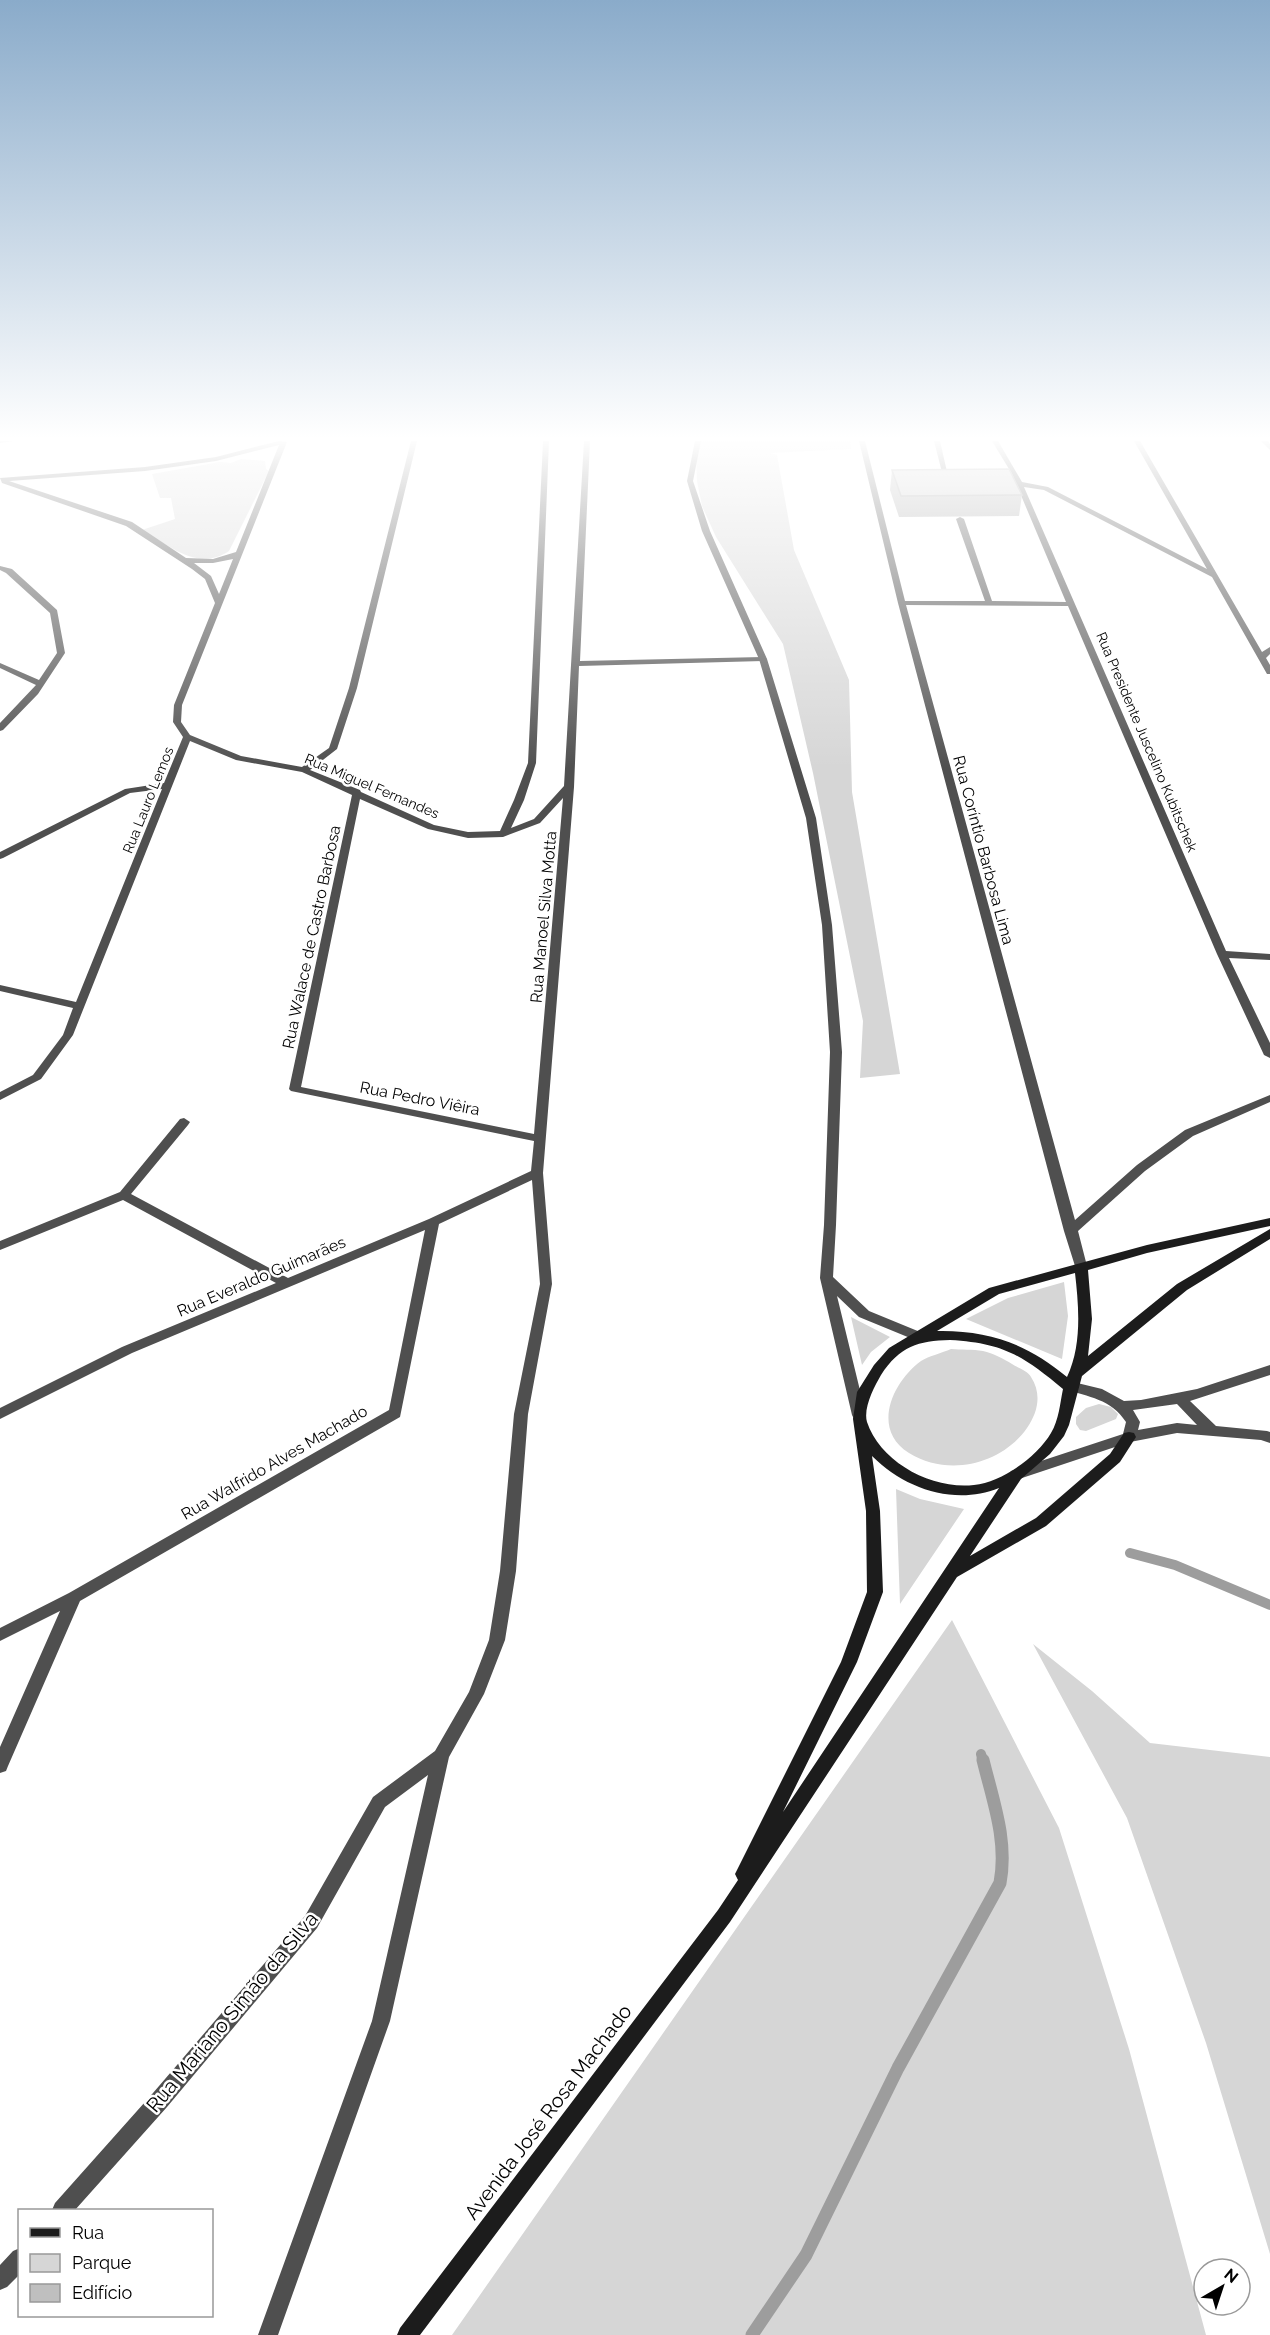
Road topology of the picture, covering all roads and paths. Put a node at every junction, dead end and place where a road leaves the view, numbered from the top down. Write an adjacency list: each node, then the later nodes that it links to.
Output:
1 (166, 550): 13 (street)
2 (240, 550): 12 (street, Rua Lauro Lemos)
3 (387, 550): 29 (street)
4 (541, 550): 33 (street)
5 (582, 550): 23 (street, Rua Manoel Silva Motta)
6 (714, 550): 22 (street)
7 (889, 550): 17 (street, Rua Coríntio Barbosa Lima)
8 (971, 550): 18 (street)
9 (1048, 550): 19 (street, Rua Presidente Juscelino Kubitschek)
10 (1164, 550): 15 (street)
11 (1200, 550): 15 (street)
12 (238, 554): 13 (street); 16 (street, Rua Lauro Lemos)
13 (179, 559): 16 (street)
14 (0, 568): 26 (street)
15 (1216, 577): 21 (street)
16 (218, 601): 28 (street, Rua Lauro Lemos)
17 (902, 603): 18 (street); 49 (street, Rua Coríntio Barbosa Lima)
18 (989, 603): 19 (street)
19 (1071, 604): 35 (street, Rua Presidente Juscelino Kubitschek)
20 (1270, 649): 21 (street)
21 (1261, 658): 25 (street)
22 (763, 659): 23 (street); 53 (street)
23 (576, 664): 31 (street, Rua Manoel Silva Motta)
24 (0, 665): 26 (street)
25 (1270, 672)
26 (40, 684): 27 (street)
27 (0, 728)
28 (187, 737): 29 (street, Rua Miguel Fernandes); 30 (street, Rua Lauro Lemos)
29 (304, 770): 32 (street, Rua Miguel Fernandes)
30 (168, 785): 34 (street); 38 (street, Rua Lauro Lemos)
31 (569, 787): 33 (street, Rua Miguel Fernandes); 44 (street, Rua Manoel Silva Motta)
32 (357, 792): 33 (street, Rua Miguel Fernandes); 40 (street, Rua Walace de Castro Barbosa)
33 (503, 834)
34 (0, 856)
35 (1222, 954): 36 (street); 39 (street, Rua Presidente Juscelino Kubitschek)
36 (1270, 957)
37 (0, 988): 38 (street)
38 (80, 1006): 41 (street, Rua Lauro Lemos)
39 (1270, 1055)
40 (294, 1089): 44 (street, Rua Pedro Viêira)
41 (0, 1097)
42 (1270, 1098): 49 (street)
43 (184, 1122): 46 (street)
44 (540, 1139): 45 (street, Rua Manoel Silva Motta)
45 (537, 1173): 47 (street, Rua Everaldo Guimarães); 69 (street, Rua Manoel Silva Motta)
46 (124, 1195): 51 (street); 54 (street)
47 (433, 1222): 54 (street, Rua Everaldo Guimarães); 67 (street, Rua Walfrido Alves Machado)
48 (1270, 1222): 52 (main road)
49 (1070, 1231): 52 (street, Rua Coríntio Barbosa Lima)
50 (1270, 1233): 57 (main road)
51 (0, 1246)
52 (1081, 1266): 55 (main road); 57 (main road)
53 (826, 1278): 55 (street); 61 (street)
54 (287, 1283): 60 (street, Rua Everaldo Guimarães)
55 (920, 1337): 57 (main road); 61 (main road)
56 (1270, 1370): 58 (street)
57 (1073, 1380): 59 (street); 65 (main road)
58 (1181, 1400): 59 (street); 62 (street)
59 (1122, 1406): 63 (street)
60 (0, 1414)
61 (860, 1419): 65 (main road); 71 (main road)
62 (1212, 1431): 63 (street); 64 (street)
63 (1129, 1437): 65 (street); 66 (main road)
64 (1270, 1438)
65 (1016, 1475): 66 (main road)
66 (953, 1573): 71 (main road)
67 (74, 1597): 68 (street, Rua Walfrido Alves Machado); 70 (street)
68 (0, 1635)
69 (441, 1756): 72 (street, Rua Mariano Simão da Silva); 75 (street)
70 (0, 1766)
71 (724, 1916): 76 (main road, Avenida José Rosa Machado)
72 (64, 2209)
73 (18, 2260): 74 (street)
74 (0, 2280)
75 (268, 2335)
76 (407, 2335)

